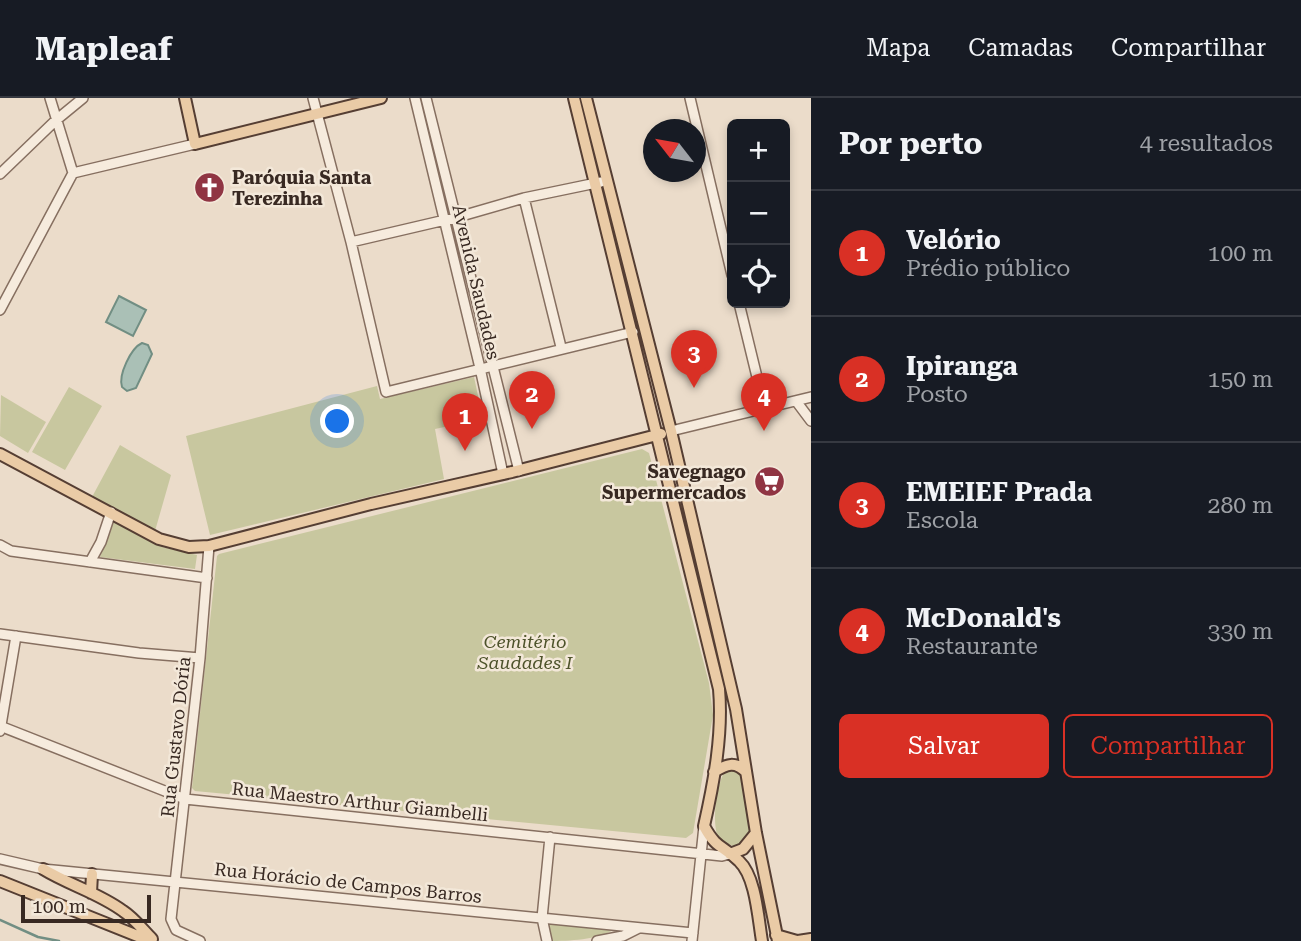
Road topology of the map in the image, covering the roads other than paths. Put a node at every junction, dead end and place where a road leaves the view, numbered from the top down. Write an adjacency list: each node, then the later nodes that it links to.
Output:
1 (50, 98): 12 (street)
2 (83, 98): 12 (street)
3 (185, 98): 13 (main road)
4 (313, 98): 11 (street)
5 (381, 98): 11 (main road)
6 (415, 98): 20 (street, Avenida Saudades)
7 (426, 98): 19 (street, Avenida Saudades)
8 (574, 98): 16 (main road)
9 (586, 98): 17 (main road)
10 (690, 98): 22 (street)
11 (317, 114): 13 (main road); 21 (street)
12 (55, 121): 14 (street); 15 (street)
13 (195, 144): 15 (street)
14 (1, 171)
15 (73, 173): 24 (street)
16 (596, 182): 17 (street); 18 (street); 25 (main road)
17 (612, 194): 33 (main road)
18 (524, 198): 19 (street); 26 (street)
19 (458, 217): 20 (street); 27 (street, Avenida Saudades)
20 (445, 220): 21 (street); 28 (street, Avenida Saudades)
21 (351, 242): 28 (street)
22 (727, 254)
23 (740, 308): 31 (street)
24 (0, 310)
25 (632, 332): 26 (street); 34 (main road)
26 (561, 347): 27 (street)
27 (494, 365): 28 (street); 36 (street, Avenida Saudades)
28 (481, 368): 37 (street, Avenida Saudades)
29 (811, 397): 30 (street)
30 (796, 401): 31 (street); 32 (street)
31 (765, 410): 33 (street)
32 (811, 421)
33 (671, 431): 34 (main road); 49 (main road)
34 (656, 435): 36 (main road); 48 (main road)
35 (0, 454): 38 (main road)
36 (519, 471): 37 (main road)
37 (503, 474): 40 (main road)
38 (111, 512): 40 (main road); 41 (street)
39 (0, 545): 41 (street)
40 (209, 546): 42 (street, Rua Gustavo Dória)
41 (90, 562): 42 (street)
42 (207, 578): 45 (street, Rua Gustavo Dória)
43 (0, 634): 44 (street)
44 (16, 636): 45 (street); 46 (street)
45 (200, 658): 50 (street, Rua Gustavo Dória)
46 (0, 727): 47 (street); 50 (street, Rua Maestro Arthur Giambelli)
47 (0, 732)
48 (714, 772): 49 (main road); 51 (main road)
49 (746, 772): 52 (main road)
50 (185, 799): 53 (street, Rua Maestro Arthur Giambelli); 60 (street, Rua Gustavo Dória)
51 (704, 826): 54 (street); 55 (main road)
52 (756, 833): 55 (main road); 65 (main road)
53 (550, 837): 54 (street, Rua Maestro Arthur Giambelli); 62 (street)
54 (700, 853): 55 (street, Rua Maestro Arthur Giambelli); 64 (street)
55 (730, 854): 71 (main road)
56 (0, 859): 57 (street, Rua Horácio de Campos Barros)
57 (43, 869): 58 (street, Rua Horácio de Campos Barros); 61 (main road)
58 (92, 874): 60 (street, Rua Horácio de Campos Barros); 61 (main road)
59 (0, 881): 67 (main road)
60 (176, 881): 62 (street, Rua Horácio de Campos Barros); 68 (street, Rua Gustavo Dória)
61 (91, 893): 67 (main road)
62 (541, 918): 63 (street, Rua Horácio de Campos Barros); 69 (street)
63 (640, 928): 64 (street, Rua Horácio de Campos Barros); 70 (street)
64 (692, 937)
65 (777, 938): 72 (main road)
66 (811, 939): 72 (main road)
67 (152, 941)
68 (200, 941)
69 (547, 941)
70 (597, 941)
71 (762, 941)
72 (797, 941)

